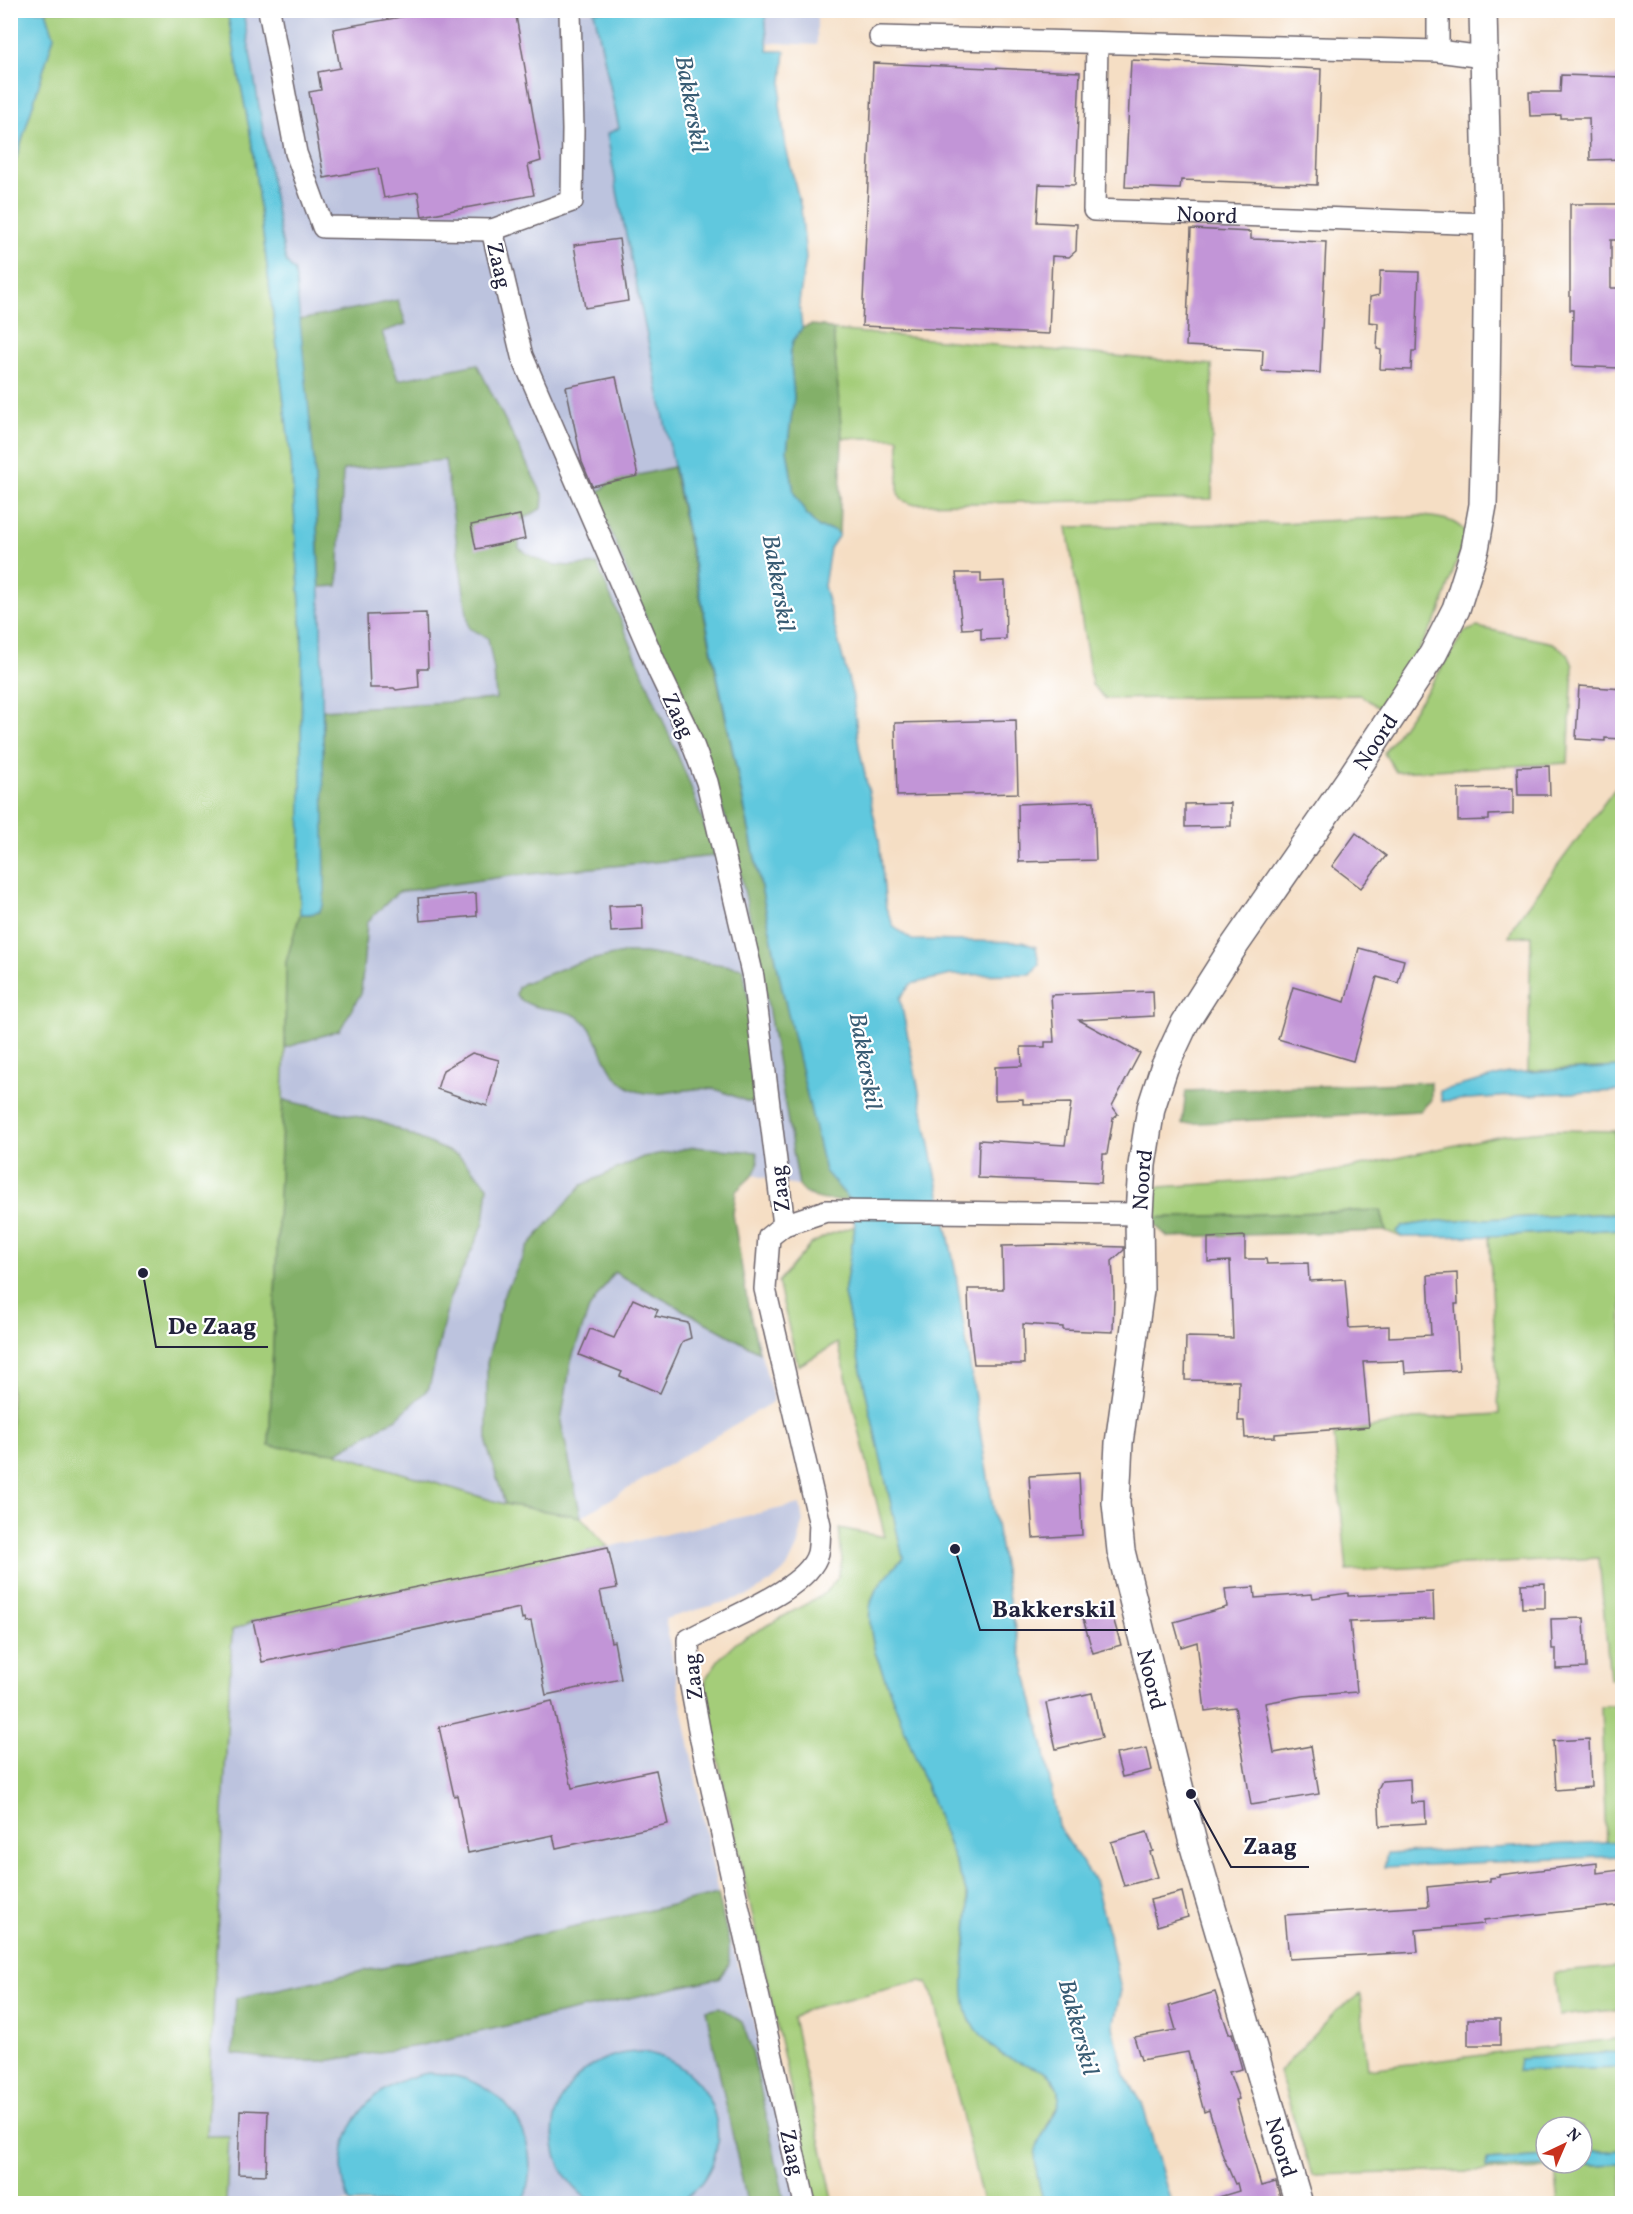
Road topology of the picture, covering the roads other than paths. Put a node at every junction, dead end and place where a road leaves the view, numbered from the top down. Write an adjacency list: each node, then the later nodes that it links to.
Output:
1 (269, 10): 10 (street, Zaag)
2 (570, 10): 10 (street, Zaag)
3 (1438, 10): 7 (street)
4 (1483, 10): 8 (street, Noord)
5 (880, 37): 6 (street)
6 (1097, 43): 7 (street); 9 (street, Noord)
7 (1438, 51): 8 (street)
8 (1483, 57): 9 (street, Noord)
9 (1488, 224): 11 (street, Noord)
10 (492, 230): 12 (street, Zaag)
11 (1139, 1214): 12 (street, Zaag); 14 (street, Noord)
12 (784, 1225): 13 (street, Zaag)
13 (805, 2204)
14 (1299, 2204)

